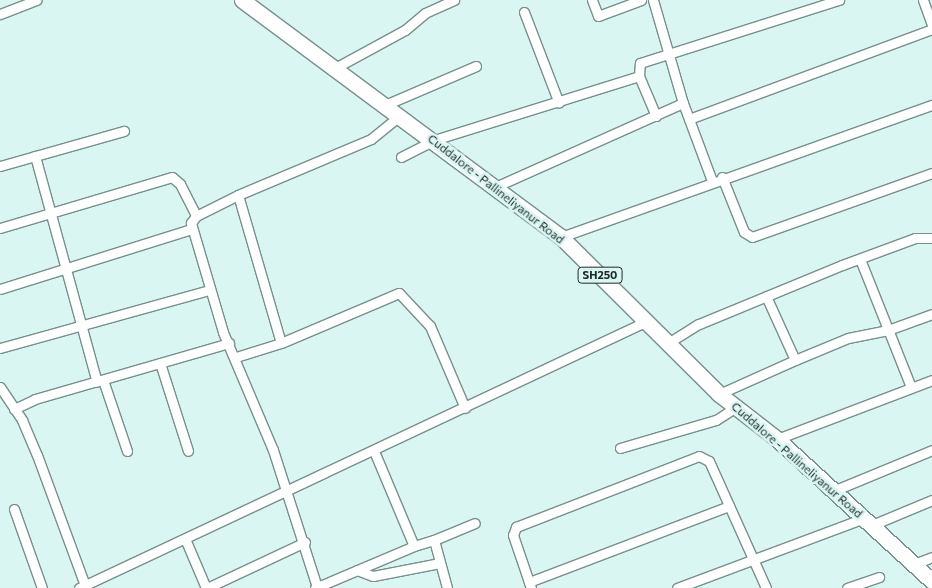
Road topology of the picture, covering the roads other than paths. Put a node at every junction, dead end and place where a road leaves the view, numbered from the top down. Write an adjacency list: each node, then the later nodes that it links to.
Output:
1 (36, 0): 12 (street)
2 (429, 0): 10 (street)
3 (454, 0): 10 (street)
4 (592, 0): 5 (street)
5 (641, 0)
6 (653, 0): 14 (street)
7 (839, 0): 14 (street)
8 (924, 0): 13 (street)
9 (249, 2): 16 (main road, Cuddalore - Pallineliyanur Road / SH250)
10 (432, 9): 16 (street)
11 (524, 12): 18 (street)
12 (0, 14)
13 (932, 27): 24 (street)
14 (668, 54): 17 (street); 19 (street)
15 (476, 66): 20 (street)
16 (335, 68): 20 (main road, Cuddalore - Pallineliyanur Road / SH250)
17 (638, 76): 18 (street); 23 (street)
18 (559, 103): 26 (street)
19 (683, 103): 23 (street); 24 (street)
20 (385, 105): 22 (main road, Cuddalore - Pallineliyanur Road / SH250)
21 (932, 105): 31 (street)
22 (399, 116): 26 (main road, Cuddalore - Pallineliyanur Road / SH250); 34 (street)
23 (656, 116): 33 (street)
24 (689, 119): 32 (street)
25 (124, 131): 27 (street)
26 (434, 140): 28 (street); 33 (main road, Cuddalore - Pallineliyanur Road / SH250)
27 (35, 156): 29 (street); 35 (street)
28 (401, 156)
29 (0, 166)
30 (932, 173): 31 (street)
31 (722, 177): 32 (street)
32 (712, 181): 39 (street)
33 (495, 187): 39 (main road, Cuddalore - Pallineliyanur Road / SH250)
34 (238, 195): 36 (street); 52 (street)
35 (50, 213): 36 (street); 37 (street); 42 (street)
36 (196, 216): 38 (street)
37 (0, 228)
38 (192, 229): 42 (street); 44 (street)
39 (562, 237): 47 (main road, Cuddalore - Pallineliyanur Road / SH250)
40 (932, 238): 41 (street)
41 (860, 258): 45 (street); 49 (street)
42 (65, 269): 43 (street); 48 (street)
43 (0, 288)
44 (209, 290): 48 (street); 51 (street)
45 (766, 296): 50 (street); 55 (street)
46 (932, 314): 49 (street)
47 (647, 321): 50 (main road, Cuddalore - Pallineliyanur Road / SH250); 63 (street)
48 (80, 325): 53 (street); 58 (street)
49 (888, 330): 55 (street); 60 (street)
50 (668, 342): 61 (main road, Cuddalore - Pallineliyanur Road / SH250)
51 (229, 343): 54 (street); 56 (street)
52 (281, 343): 54 (street); 63 (street)
53 (0, 348)
54 (236, 357): 72 (street)
55 (796, 360): 61 (street)
56 (160, 363): 58 (street); 68 (street)
57 (932, 380): 60 (street)
58 (100, 381): 64 (street); 70 (street)
59 (0, 387): 64 (street)
60 (911, 387): 65 (street)
61 (719, 394): 62 (main road, Cuddalore - Pallineliyanur Road / SH250)
62 (736, 407): 65 (main road, Cuddalore - Pallineliyanur Road / SH250); 66 (street)
63 (465, 408): 69 (street)
64 (14, 409): 90 (street)
65 (777, 440): 71 (main road, Cuddalore - Pallineliyanur Road / SH250)
66 (620, 448)
67 (932, 450): 71 (street)
68 (188, 451)
69 (374, 451): 72 (street); 81 (street)
70 (127, 452)
71 (833, 491): 76 (main road, Cuddalore - Pallineliyanur Road / SH250)
72 (287, 493): 79 (street); 80 (street)
73 (932, 500): 76 (street)
74 (729, 506): 83 (street); 89 (street); 89 (street)
75 (14, 509): 92 (street)
76 (868, 522): 83 (street); 85 (main road, Cuddalore - Pallineliyanur Road / SH250)
77 (475, 523): 78 (street)
78 (434, 540): 81 (street); 84 (street)
79 (186, 541): 90 (street); 91 (street)
80 (305, 542): 91 (street); 93 (street)
81 (414, 546): 86 (street)
82 (932, 557): 85 (street)
83 (753, 560): 95 (street); 96 (street)
84 (440, 563): 86 (street); 94 (street)
85 (914, 564): 88 (main road, Cuddalore - Pallineliyanur Road / SH250)
86 (357, 570): 93 (street)
87 (879, 577): 97 (street)
88 (932, 581)
89 (530, 585)
90 (83, 587)
91 (207, 587)
92 (42, 588)
93 (316, 588)
94 (447, 588)
95 (677, 588)
96 (766, 588)
97 (848, 588)

